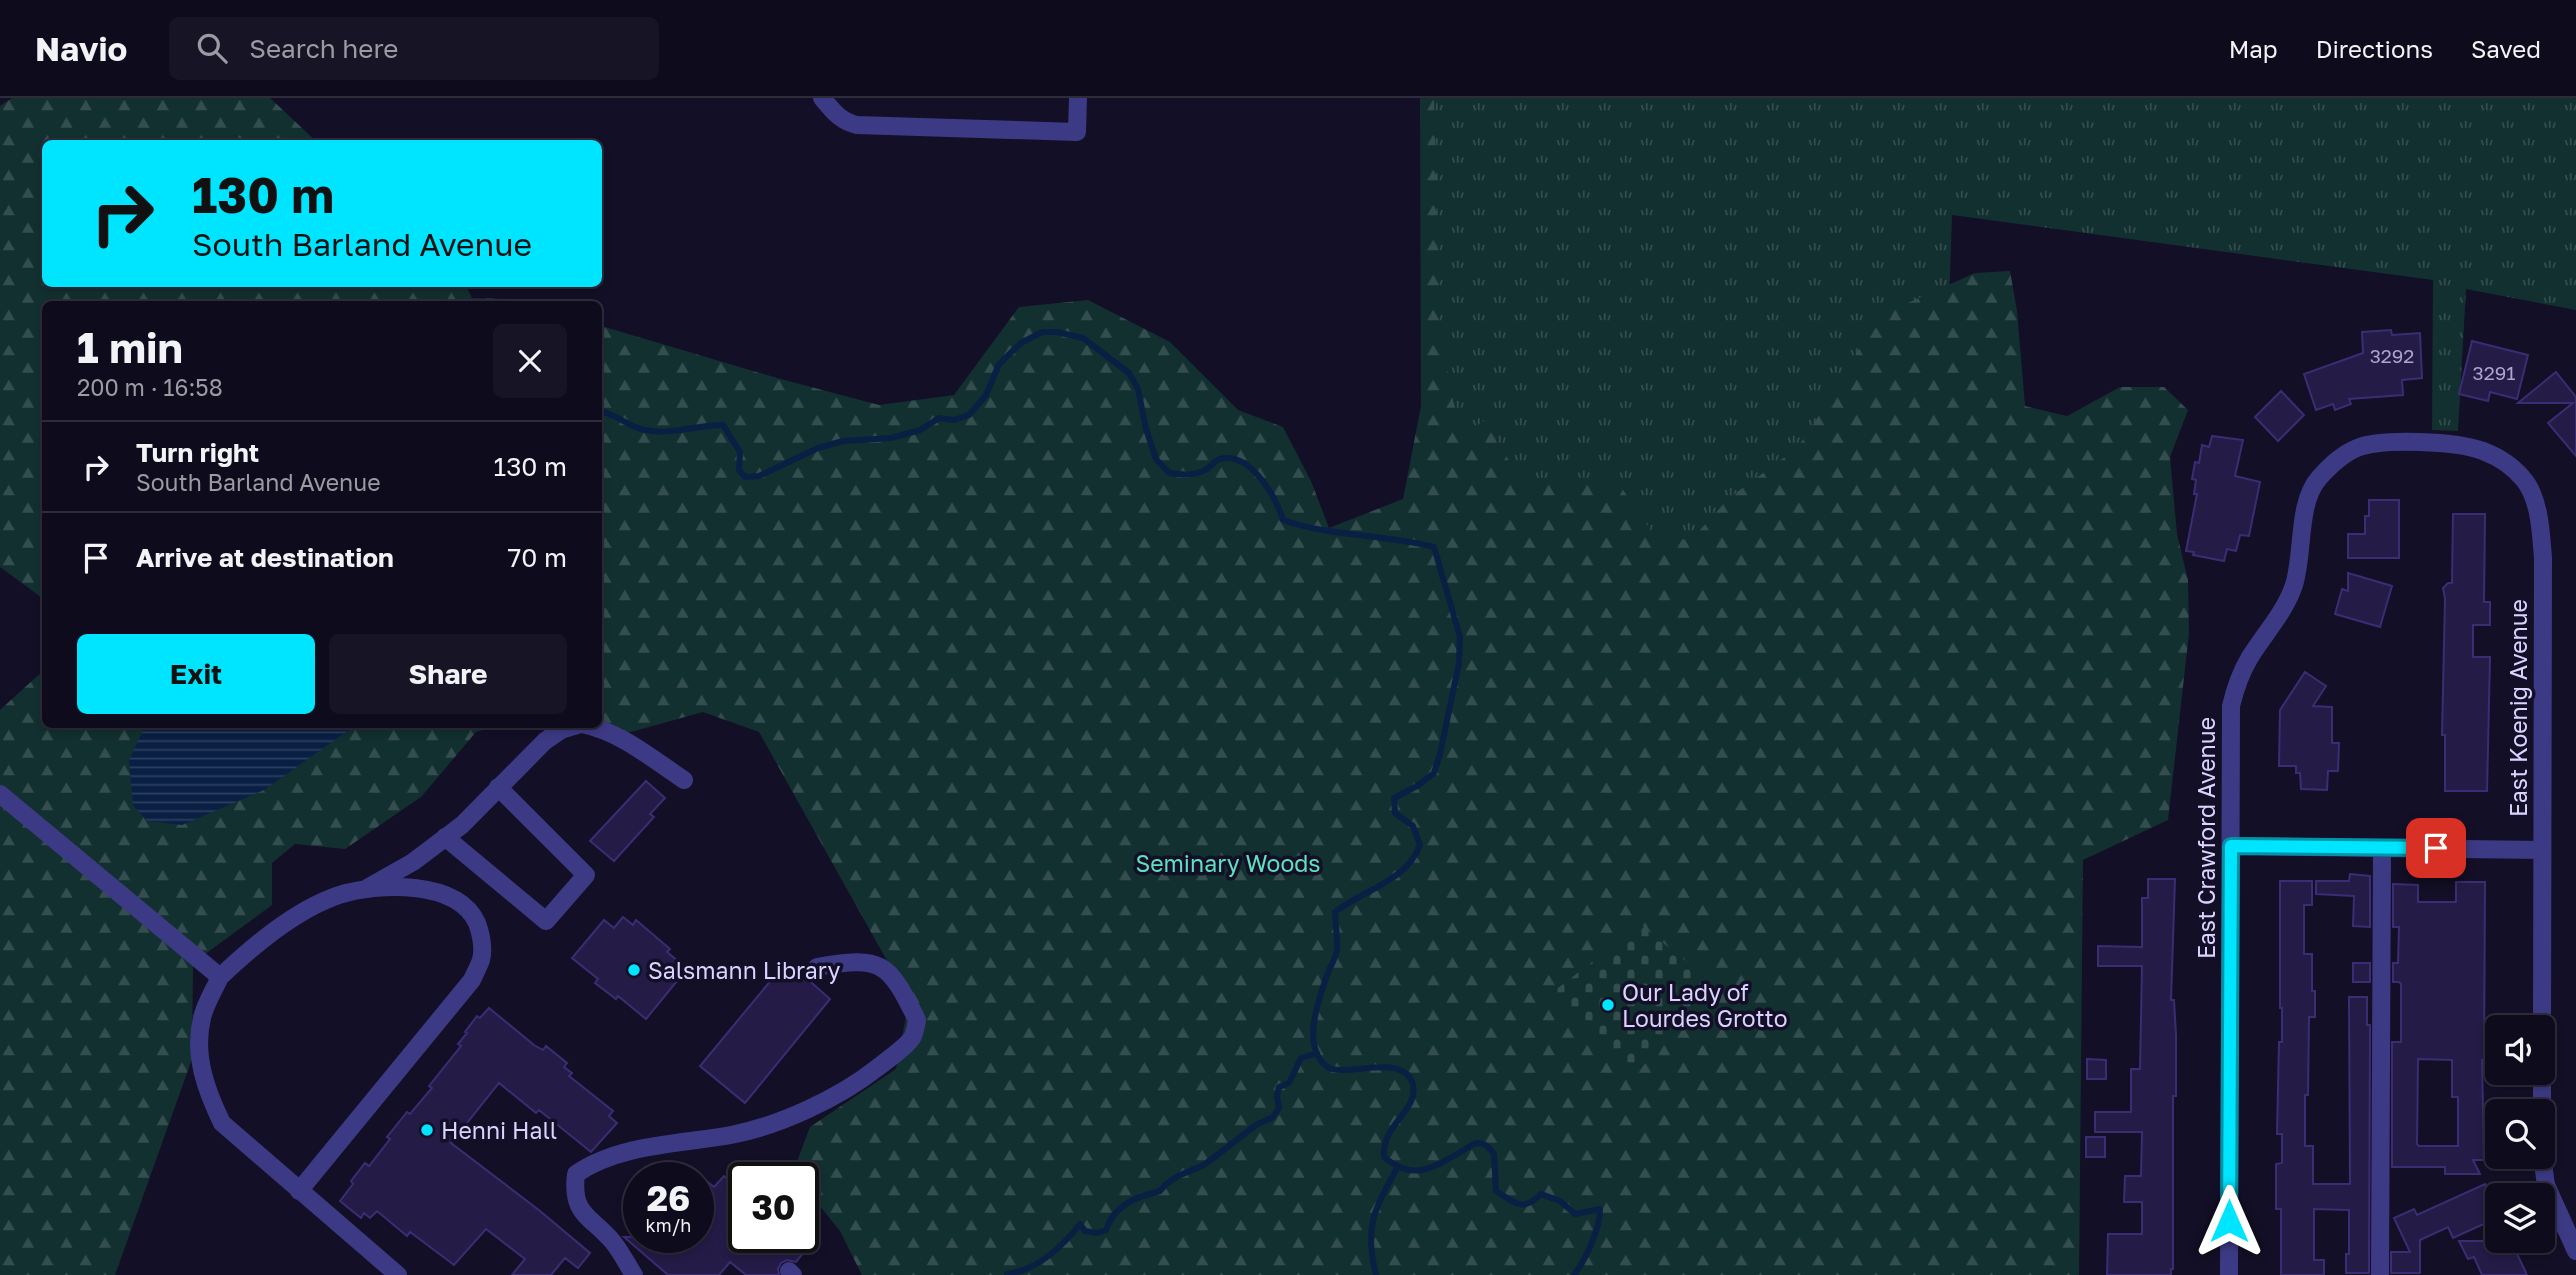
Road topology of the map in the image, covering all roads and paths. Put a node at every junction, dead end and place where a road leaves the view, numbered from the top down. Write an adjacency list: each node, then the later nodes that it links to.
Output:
1 (822, 98): 2 (street)
2 (1078, 98)
3 (2448, 444): 10 (street, East Crawford Avenue); 12 (street, East Koenig Avenue)
4 (568, 728): 7 (street)
5 (598, 728): 6 (street)
6 (684, 780)
7 (498, 787): 9 (street); 9 (street)
8 (0, 793): 15 (street)
9 (445, 837): 13 (street)
10 (2231, 846): 11 (street); 22 (street, East Crawford Avenue)
11 (2382, 848): 12 (street); 23 (street)
12 (2542, 850): 16 (street, East Koenig Avenue)
13 (363, 889): 15 (street); 18 (street)
14 (817, 967): 21 (street)
15 (220, 977): 18 (street)
16 (2542, 1015)
17 (2544, 1169): 19 (street)
18 (299, 1191): 20 (street)
19 (2576, 1251)
20 (398, 1275)
21 (634, 1275)
22 (2229, 1275)
23 (2380, 1275)

